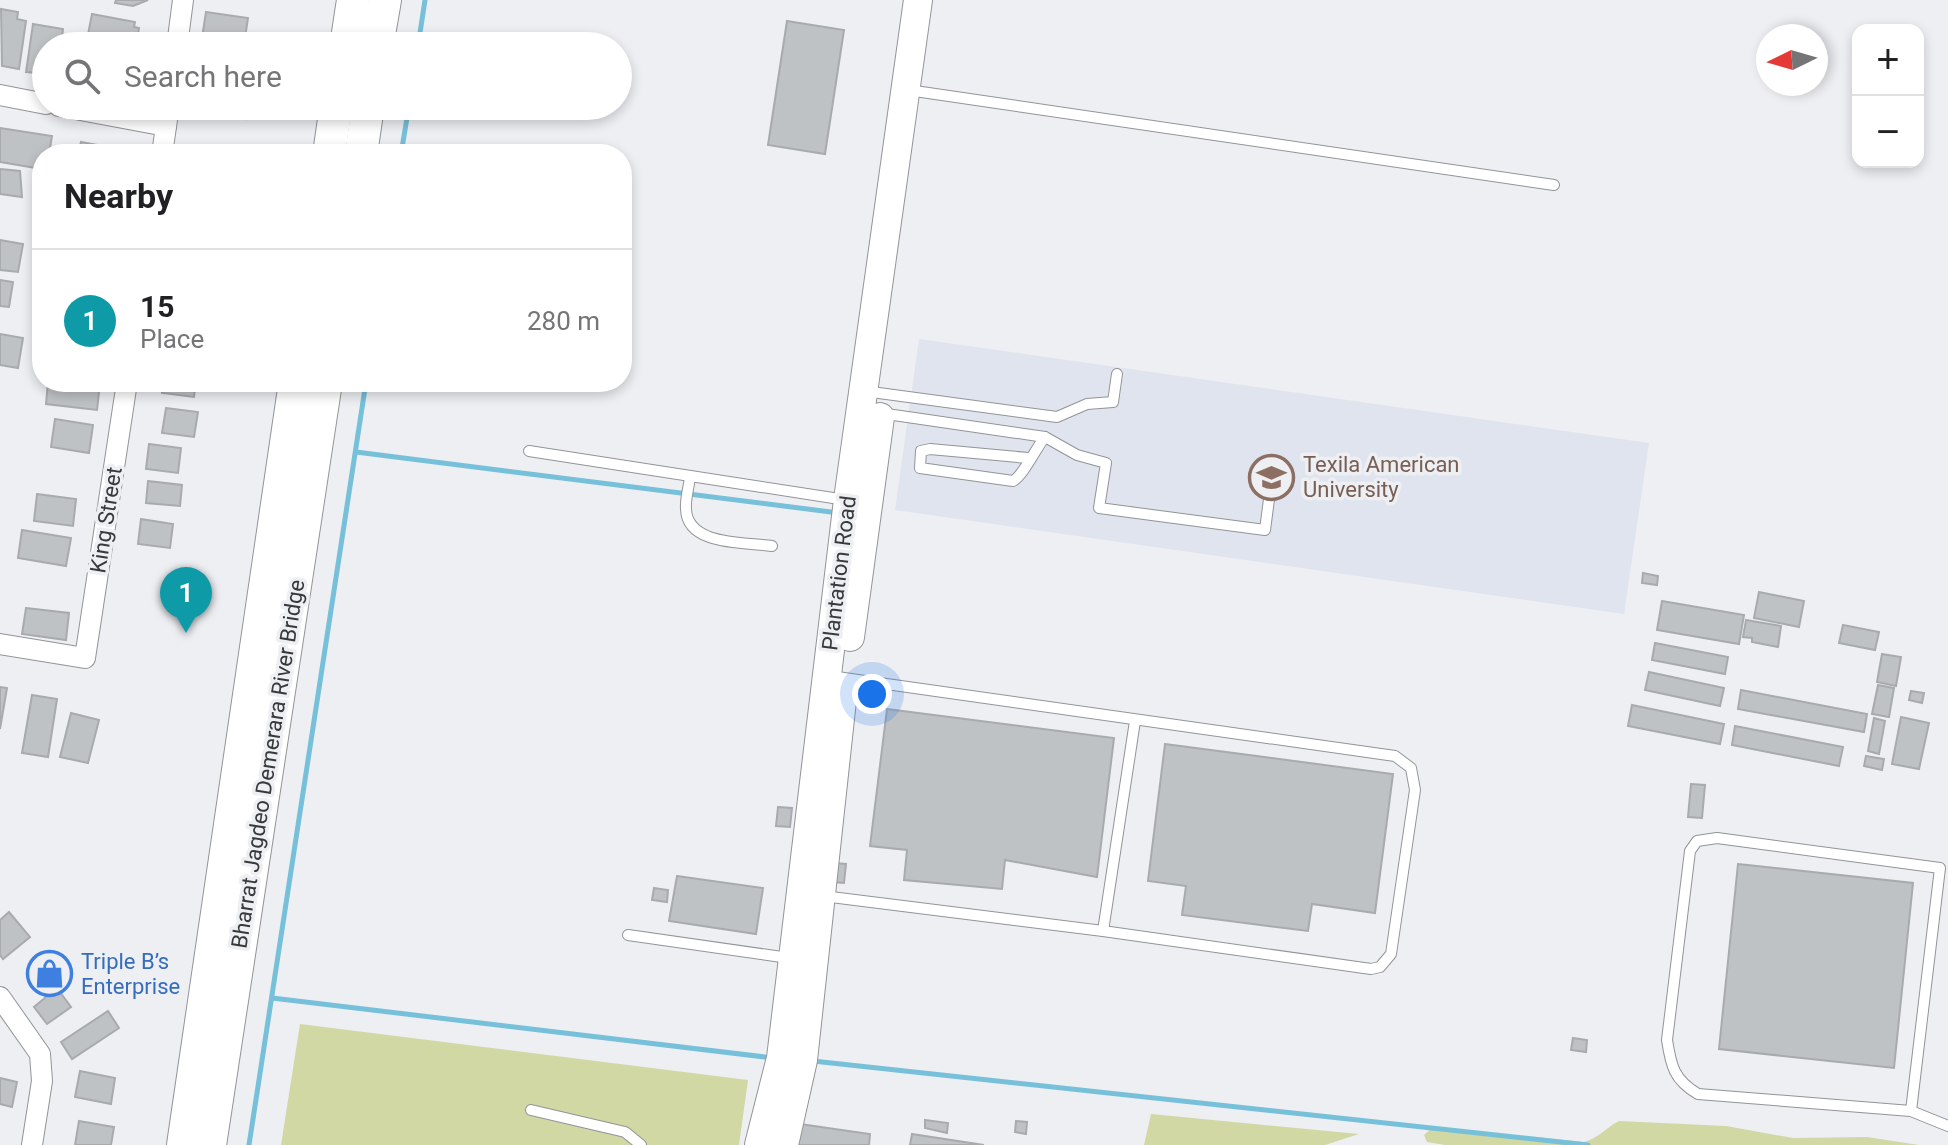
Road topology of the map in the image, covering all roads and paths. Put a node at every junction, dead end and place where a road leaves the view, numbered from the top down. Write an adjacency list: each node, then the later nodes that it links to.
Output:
1 (183, 0): 6 (street)
2 (353, 0): 7 (main road)
3 (385, 0): 8 (main road)
4 (918, 0): 9 (street, Plantation Road)
5 (936, 0): 9 (street, Plantation Road)
6 (179, 32)
7 (348, 32)
8 (379, 32)
9 (915, 91): 18 (lane); 23 (street, Plantation Road)
10 (0, 95): 11 (street)
11 (32, 101)
12 (166, 120): 15 (street)
13 (349, 120): 16 (main road)
14 (358, 120): 17 (main road)
15 (163, 144)
16 (335, 144)
17 (360, 144)
18 (1554, 185)
19 (1117, 374): 24 (lane)
20 (125, 392): 32 (street, King Street)
21 (294, 392): 44 (main road, Bharrat Jagdeo Demerara River Bridge)
22 (324, 392): 45 (main road, Bharrat Jagdeo Demerara River Bridge)
23 (873, 402): 24 (lane); 25 (lane); 30 (street, Plantation Road); 33 (street, Plantation Road)
24 (1057, 417): 25 (lane)
25 (1048, 438): 27 (lane); 28 (lane)
26 (529, 451): 29 (lane)
27 (1028, 458): 27 (lane)
28 (1274, 461)
29 (690, 477): 30 (lane); 31 (lane)
30 (848, 500): 33 (street, Plantation Road)
31 (772, 546)
32 (0, 644)
33 (835, 677): 34 (lane); 35 (street, Plantation Road); 38 (street, Plantation Road)
34 (1135, 721): 36 (lane); 36 (lane)
35 (821, 896): 36 (lane); 48 (street, Plantation Road)
36 (1103, 931)
37 (628, 935): 38 (lane)
38 (791, 958): 47 (street, Plantation Road)
39 (0, 997): 43 (street)
40 (531, 1110): 46 (lane)
41 (1911, 1111): 41 (lane); 42 (lane)
42 (1948, 1126)
43 (32, 1145)
44 (183, 1145)
45 (210, 1145)
46 (641, 1145)
47 (759, 1145)
48 (784, 1145)

